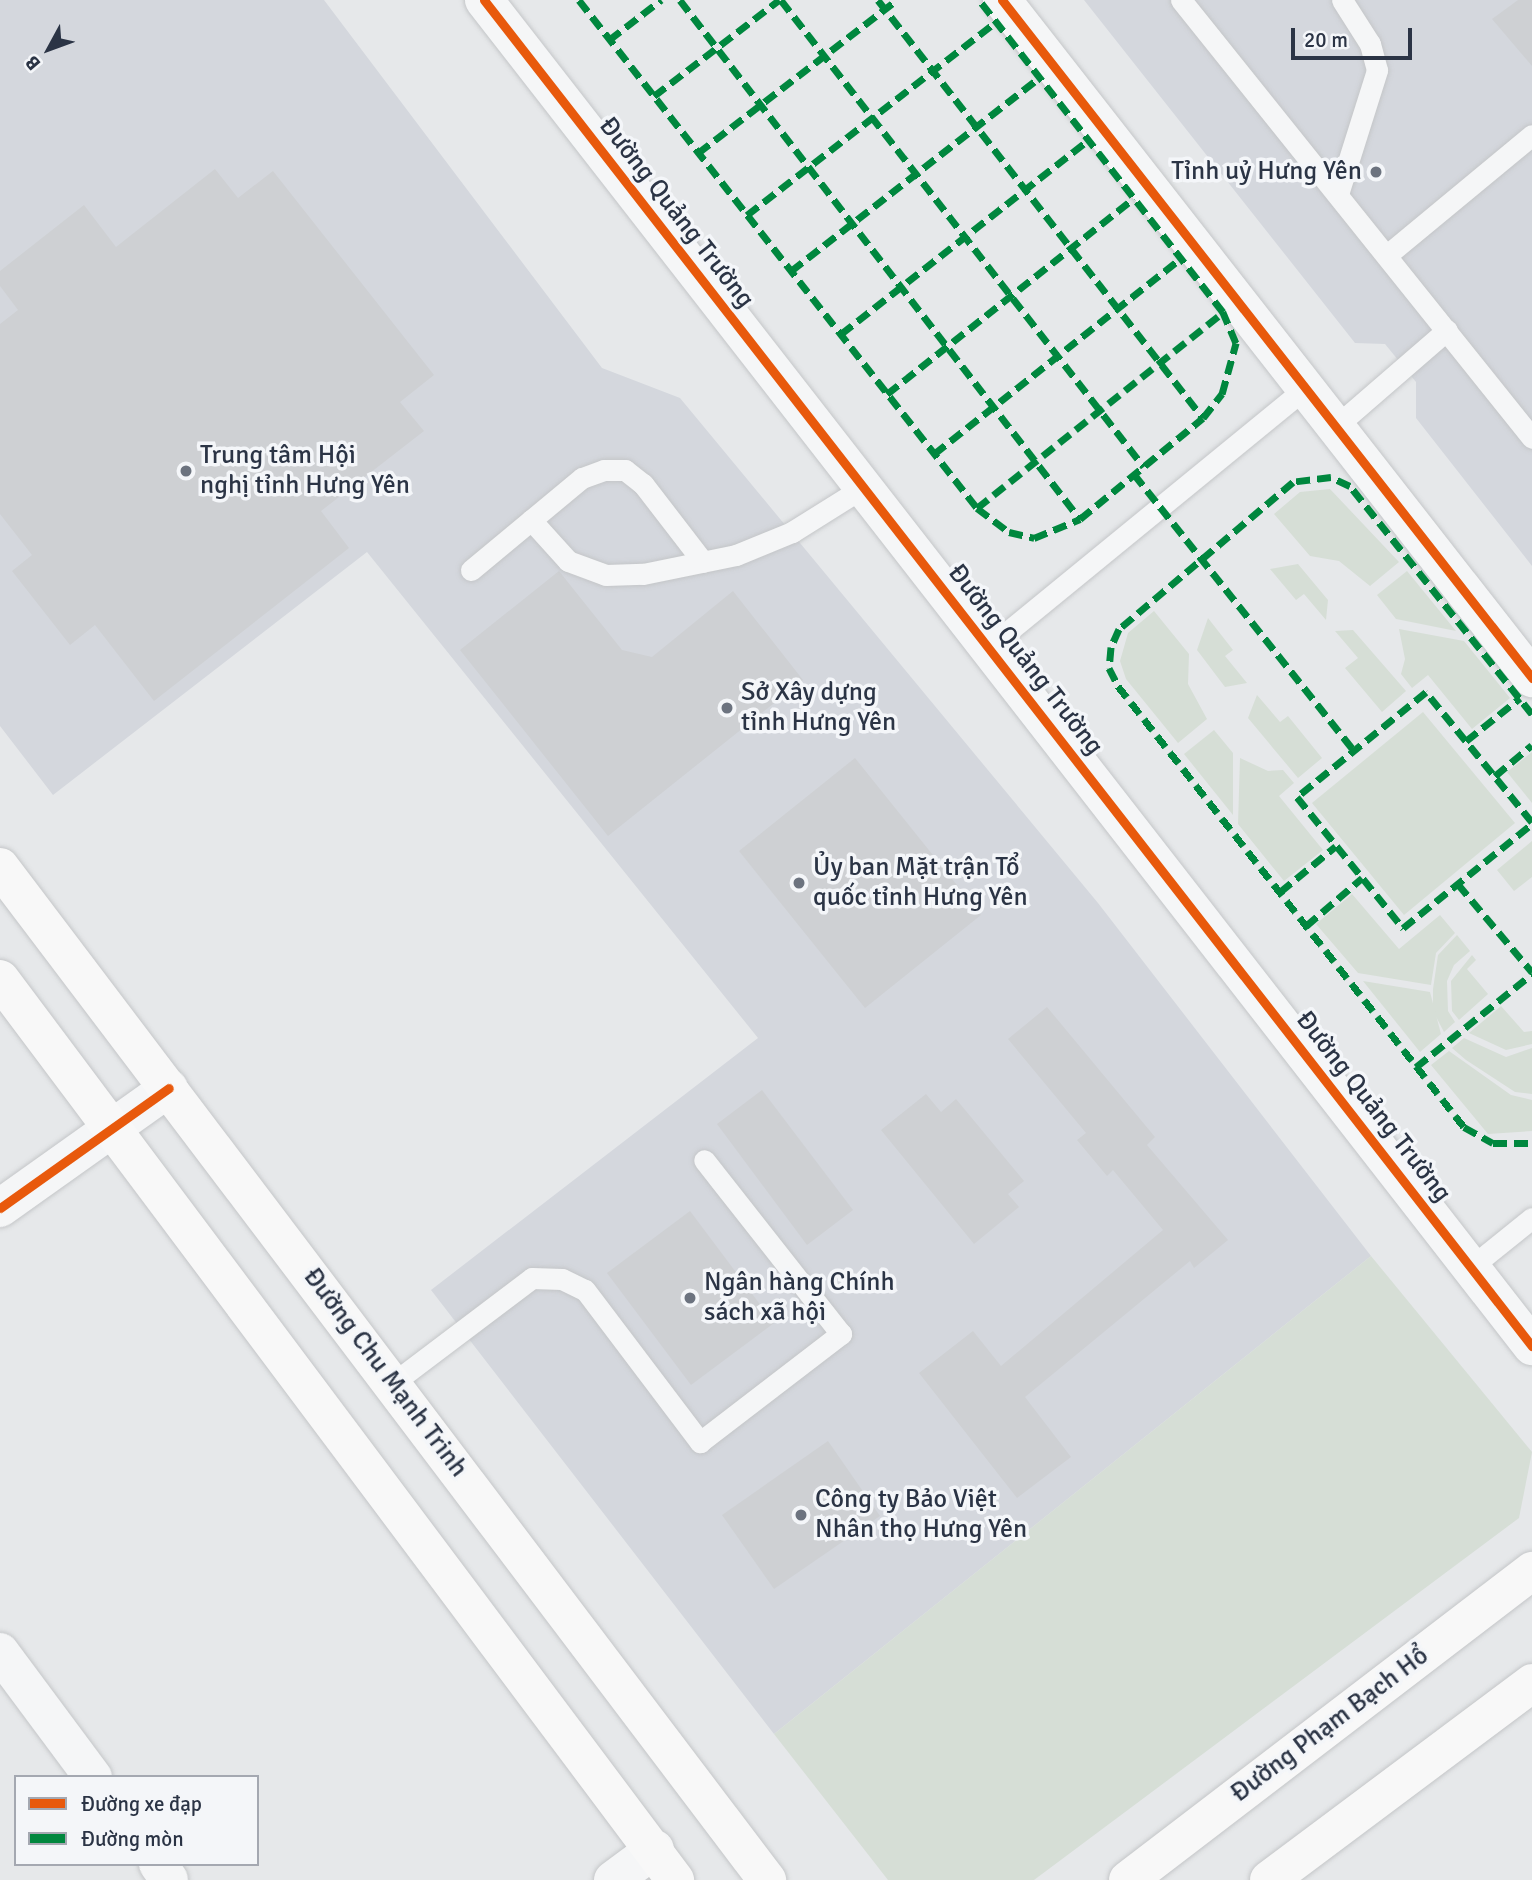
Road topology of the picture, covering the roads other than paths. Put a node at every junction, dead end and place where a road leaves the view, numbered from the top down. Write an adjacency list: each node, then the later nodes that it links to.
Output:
1 (484, 0): 12 (street, Đường Quảng Trường)
2 (1002, 0): 9 (street)
3 (1181, 0): 6 (lane)
4 (1342, 0): 6 (lane)
5 (1532, 135): 7 (lane)
6 (1338, 194): 7 (lane)
7 (1387, 255): 8 (lane)
8 (1447, 330): 10 (lane); 11 (lane)
9 (1305, 388): 10 (street); 16 (lane)
10 (1335, 426): 17 (street)
11 (1529, 427)
12 (864, 487): 14 (lane); 16 (street, Đường Quảng Trường)
13 (531, 520): 14 (lane); 14 (lane); 15 (lane)
14 (703, 562)
15 (471, 570)
16 (989, 648): 25 (street, Đường Quảng Trường)
17 (1532, 678)
18 (0, 867): 20 (main road, Đường Chu Mạnh Trinh)
19 (0, 979): 21 (main road)
20 (169, 1088): 21 (street); 27 (main road, Đường Chu Mạnh Trinh)
21 (112, 1127): 23 (street); 32 (main road)
22 (705, 1160): 27 (lane)
23 (0, 1208)
24 (1532, 1218): 25 (lane)
25 (1471, 1267): 26 (street, Đường Quảng Trường)
26 (1532, 1346)
27 (393, 1383): 35 (main road, Đường Chu Mạnh Trinh)
28 (1532, 1571): 36 (main road, Đường Phạm Bạch Hổ)
29 (0, 1652): 31 (street)
30 (1532, 1683): 37 (main road)
31 (92, 1775)
32 (659, 1864): 33 (street); 34 (main road)
33 (612, 1880)
34 (676, 1880)
35 (767, 1880)
36 (1128, 1880)
37 (1269, 1880)

